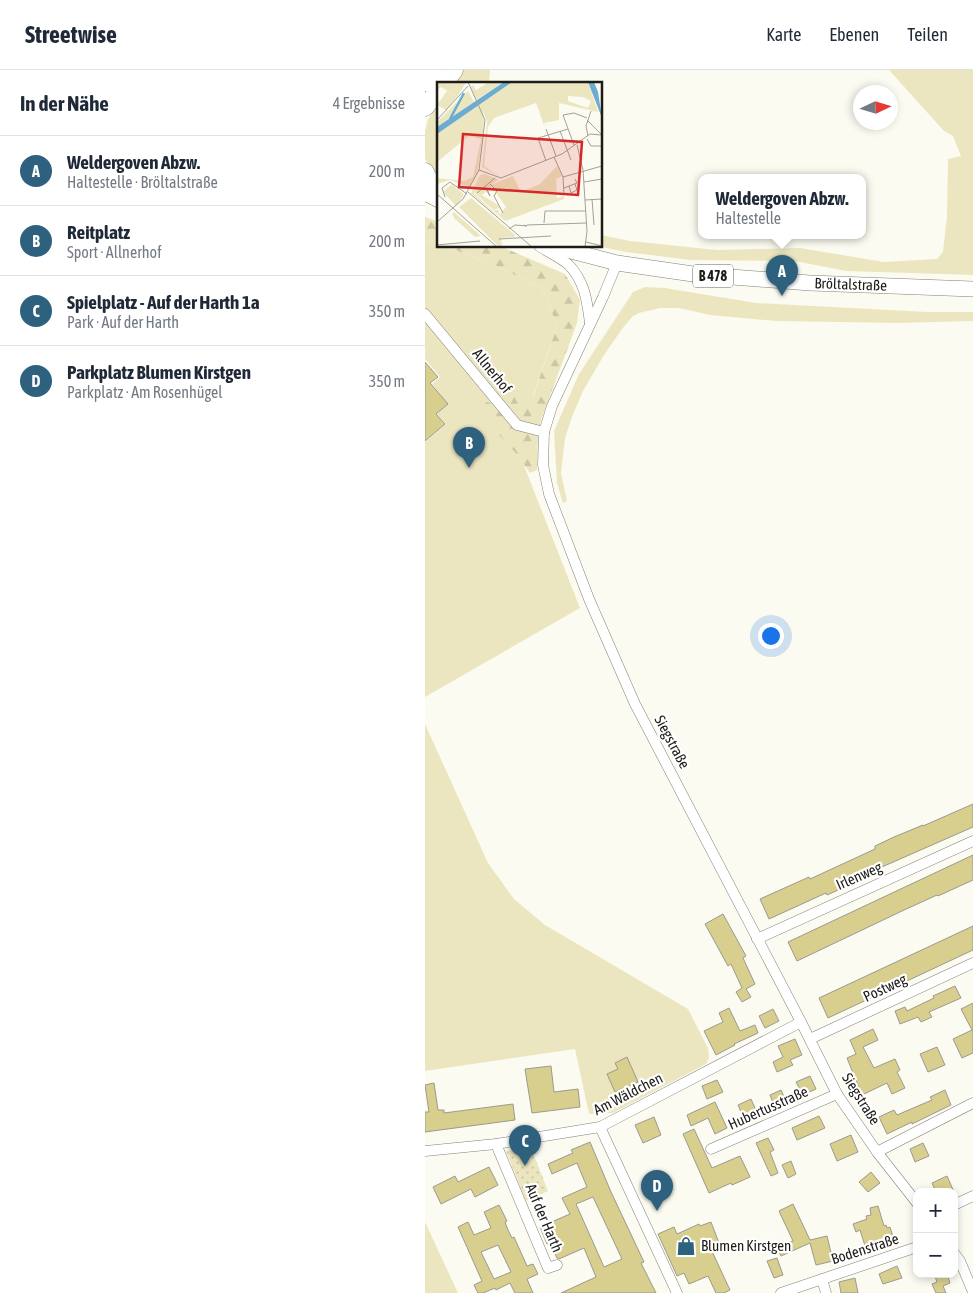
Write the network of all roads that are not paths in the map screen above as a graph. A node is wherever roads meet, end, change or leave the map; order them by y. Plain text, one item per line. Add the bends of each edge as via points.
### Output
1 (434, 70) edge
2 (454, 70) edge
3 (425, 82) edge
4 (445, 82) edge
5 (437, 92) edge
6 (425, 107) edge
7 (425, 172) edge
8 (437, 187) edge
9 (425, 193) edge
10 (437, 199) edge
11 (542, 248) edge
12 (561, 248) edge
13 (617, 263) junction
14 (973, 289) edge
15 (425, 314) edge
16 (590, 324) junction
17 (544, 432) junction
18 (973, 842) edge
19 (757, 939) junction
20 (973, 963) edge
21 (801, 1022) junction
22 (810, 1039) junction
23 (837, 1094) junction
24 (972, 1103) edge
25 (601, 1127) junction
26 (495, 1144) junction
27 (711, 1150) dead end
28 (425, 1151) edge
29 (877, 1152) junction
30 (973, 1196) edge
31 (913, 1198) edge
32 (958, 1203) edge
33 (913, 1248) edge
34 (958, 1259) edge
35 (557, 1265) dead end
36 (822, 1279) junction
37 (973, 1292) edge
38 (677, 1293) edge
39 (781, 1293) edge
40 (826, 1293) edge

1 - 3 highway
2 - 4 highway
5 - 6 highway
7 - 8 highway
9 - 10 main road
11 - 16 street via 568,264 579,280 586,294
12 - 13 main road, Bröltalstraße / B 478
13 - 14 main road, Bröltalstraße / B 478 via 781,282
13 - 16 street, Siegstraße
15 - 17 street, Allnerhof via 517,426
16 - 17 street, Siegstraße via 552,406
17 - 19 street, Siegstraße via 543,465 549,494 589,599 635,704
18 - 19 street, Irlenweg
19 - 21 street, Siegstraße
20 - 22 street, Postweg
21 - 22 street, Siegstraße
21 - 25 street, Am Wäldchen
22 - 23 street, Siegstraße
23 - 27 street, Hubertusstraße
23 - 29 street, Siegstraße
24 - 29 street
25 - 26 street, Am Wäldchen
25 - 38 street
26 - 28 street, Am Wäldchen
26 - 35 street, Auf der Harth via 549,1268
29 - 31 street, Siegstraße
30 - 32 street
33 - 36 street, Bodenstraße
34 - 37 street
36 - 39 street, Bodenstraße
36 - 40 street, Bodenstraße

